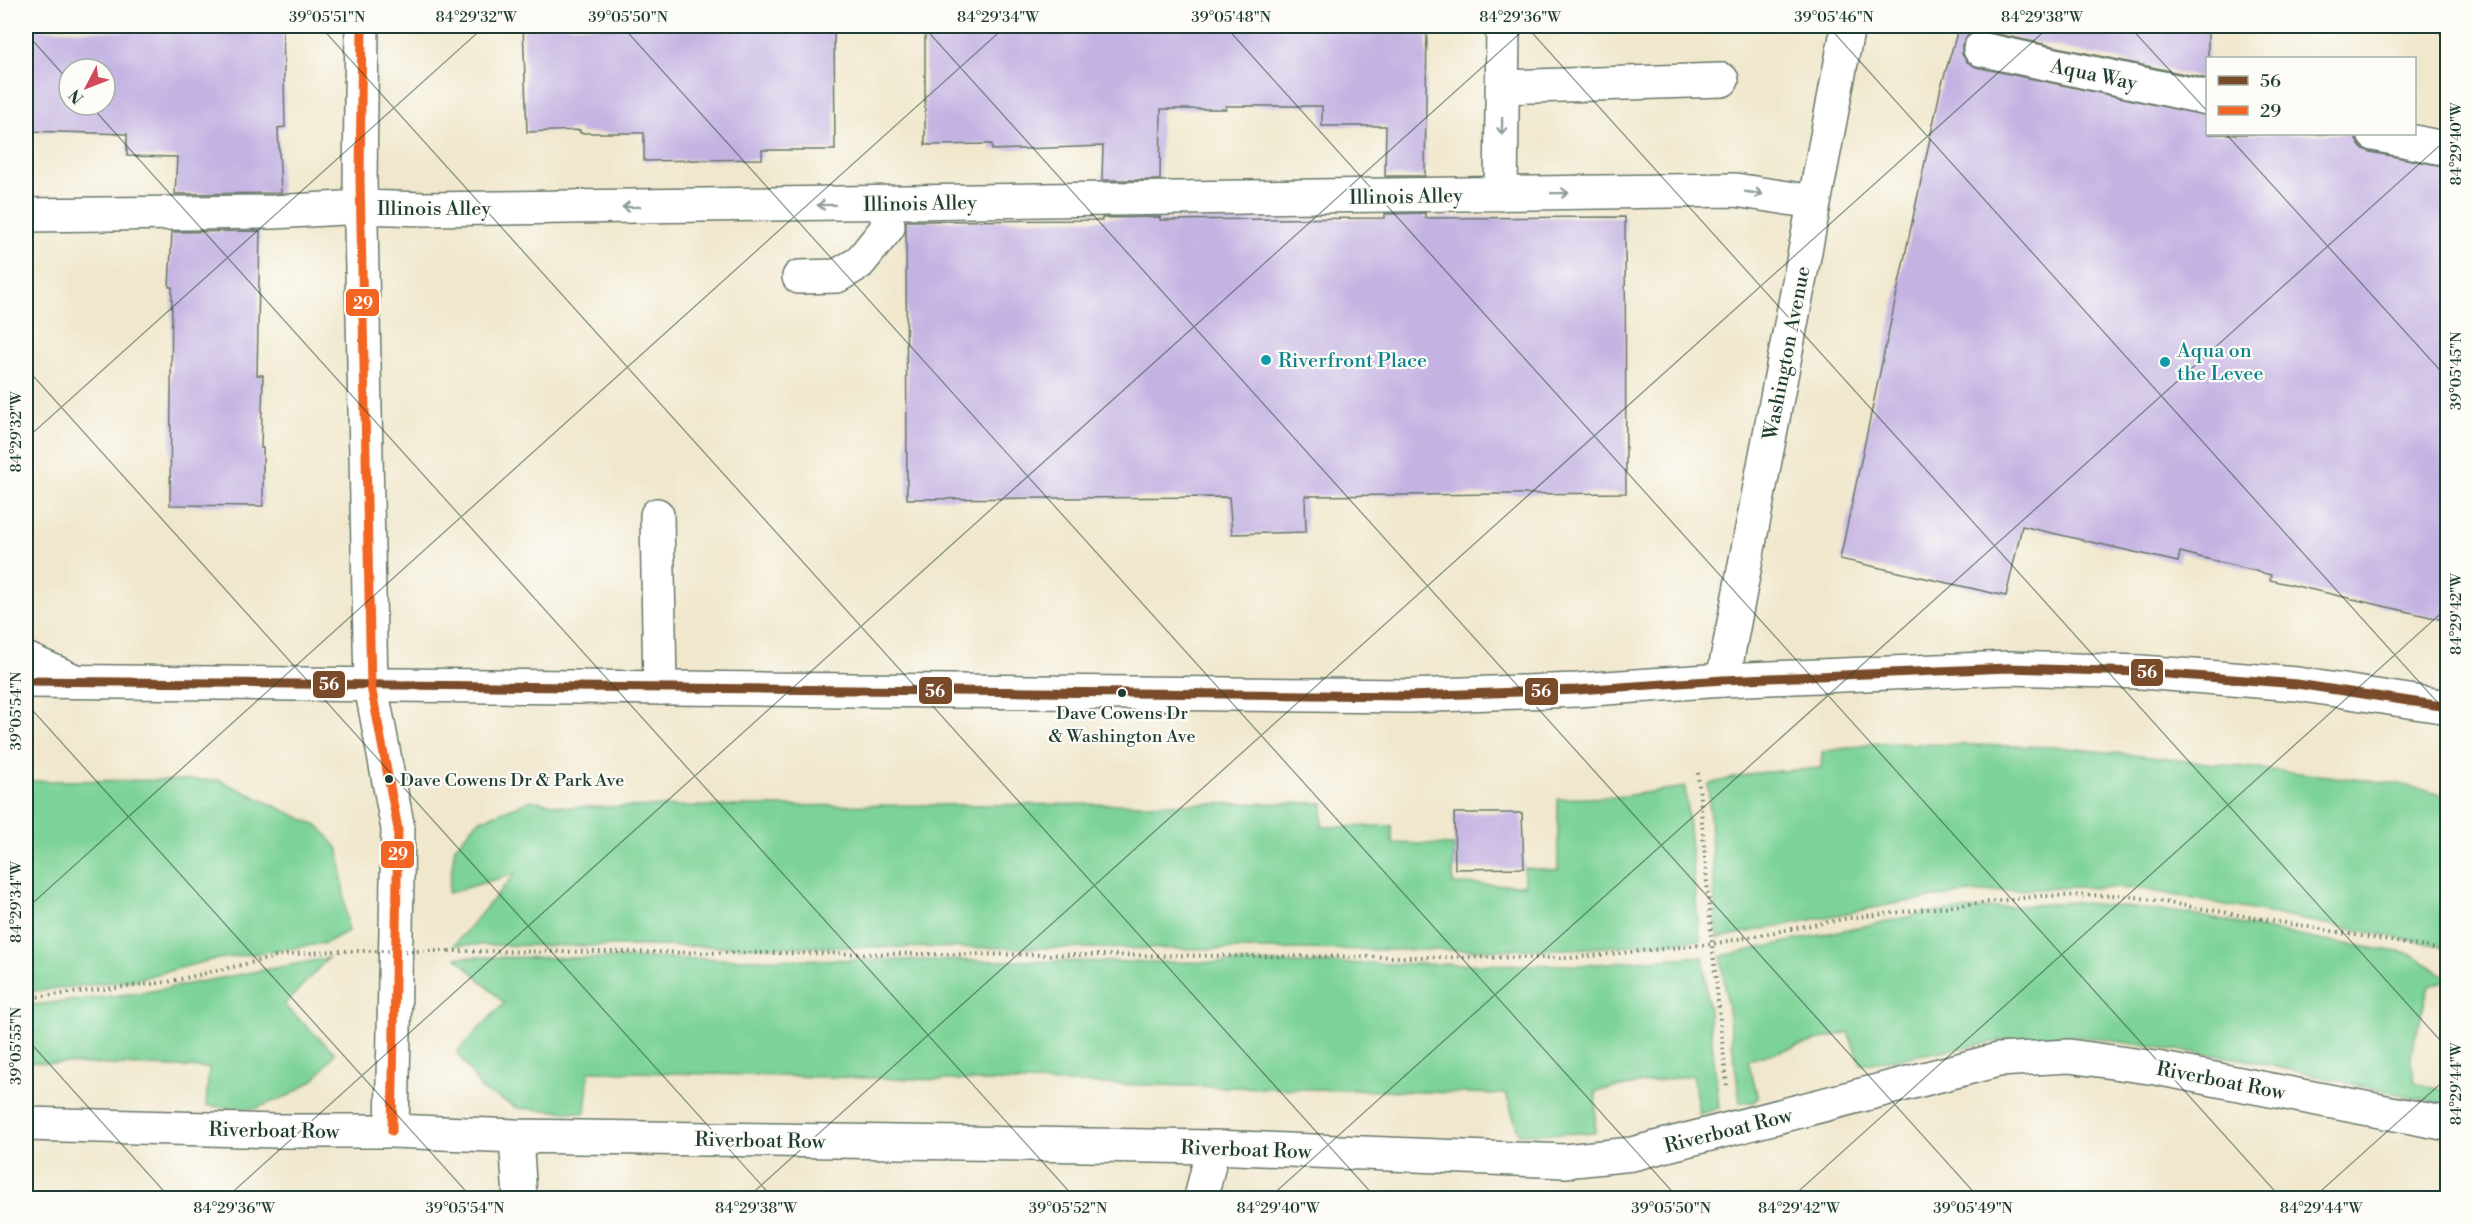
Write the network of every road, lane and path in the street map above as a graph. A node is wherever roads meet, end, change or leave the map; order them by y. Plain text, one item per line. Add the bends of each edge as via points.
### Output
1 (362, 26) edge
2 (1503, 26) edge
3 (1848, 26) edge
4 (1980, 49) dead end
5 (1722, 80) dead end
6 (1502, 87) junction
7 (2206, 98) edge
8 (2379, 135) edge
9 (2448, 149) edge
10 (1501, 194) junction
11 (1814, 202) junction
12 (885, 204) junction
13 (361, 207) junction
14 (26, 215) edge
15 (799, 277) dead end
16 (657, 515) dead end
17 (26, 659) edge
18 (1723, 680) junction
19 (26, 681) edge
20 (75, 681) junction
21 (371, 686) junction
22 (660, 688) junction
23 (2448, 707) edge
24 (1698, 773) dead end
25 (1712, 944) junction
26 (2448, 951) edge
27 (26, 998) edge
28 (26, 1124) edge
29 (2448, 1124) edge
30 (1732, 1129) junction
31 (392, 1131) junction
32 (516, 1136) junction
33 (1213, 1147) junction
34 (520, 1198) edge
35 (1201, 1198) edge

1 - 13 main road
2 - 6 main road
3 - 11 main road, Washington Avenue
4 - 7 main road, Aqua Way
5 - 6 main road
6 -> 10 main road
8 - 9 main road
10 -> 11 main road, Illinois Alley via 1735,190
10 - 12 main road, Illinois Alley
11 - 18 main road, Washington Avenue
12 -> 13 main road, Illinois Alley
12 - 15 main road via 888,227 859,263 837,276
13 - 14 main road, Illinois Alley
13 - 21 main road
16 - 22 main road
17 - 20 main road
18 - 22 main road via 1409,696
18 - 23 main road via 2008,668 2141,672 2297,684
19 - 20 main road
20 - 21 main road
21 - 22 main road
21 - 31 main road via 398,829
24 - 25 path
25 - 26 path via 1871,915 2041,896 2123,895
25 - 27 path, bridge via 1570,958 333,951 284,956 168,982
25 - 30 path
28 - 31 main road, Riverboat Row
29 - 30 main road, Riverboat Row via 2156,1068 2069,1056 1998,1060
30 - 33 main road, Riverboat Row via 1632,1154 1565,1161
31 - 32 main road, Riverboat Row
32 - 33 main road, Riverboat Row
32 - 34 main road
33 - 35 main road

